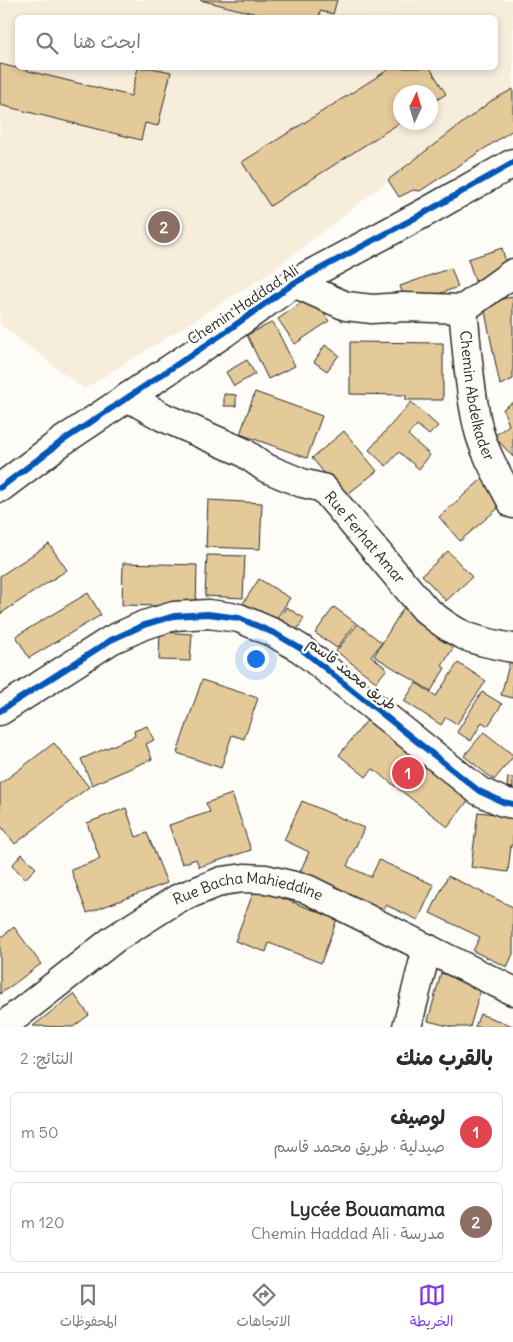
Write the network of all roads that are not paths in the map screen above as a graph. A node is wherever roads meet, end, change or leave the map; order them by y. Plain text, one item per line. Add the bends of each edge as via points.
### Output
1 (513, 162) edge
2 (513, 273) edge
3 (294, 283) junction
4 (463, 309) junction
5 (128, 397) junction
6 (0, 488) edge
7 (513, 504) edge
8 (513, 648) edge
9 (0, 711) edge
10 (513, 804) edge
11 (427, 948) junction
12 (513, 990) edge
13 (2, 1027) edge
14 (408, 1027) edge

1 - 3 street, Chemin Haddad Ali
2 - 4 street
3 - 4 street via 346,306
3 - 5 street, Chemin Haddad Ali
4 - 7 street, Chemin Abdelkader via 478,429
5 - 6 street, Chemin Haddad Ali
5 - 8 street, Rue Ferhat Amar via 163,417 243,452 266,468 323,488 425,609 469,638
9 - 10 street, طريق محمد قاسم via 111,640 144,625 174,616 208,614 239,618 301,649 479,791
11 - 12 street, Rue Bacha Mahieddine
11 - 13 street, Rue Bacha Mahieddine via 307,890 266,879 222,881 177,899 114,939
11 - 14 street

